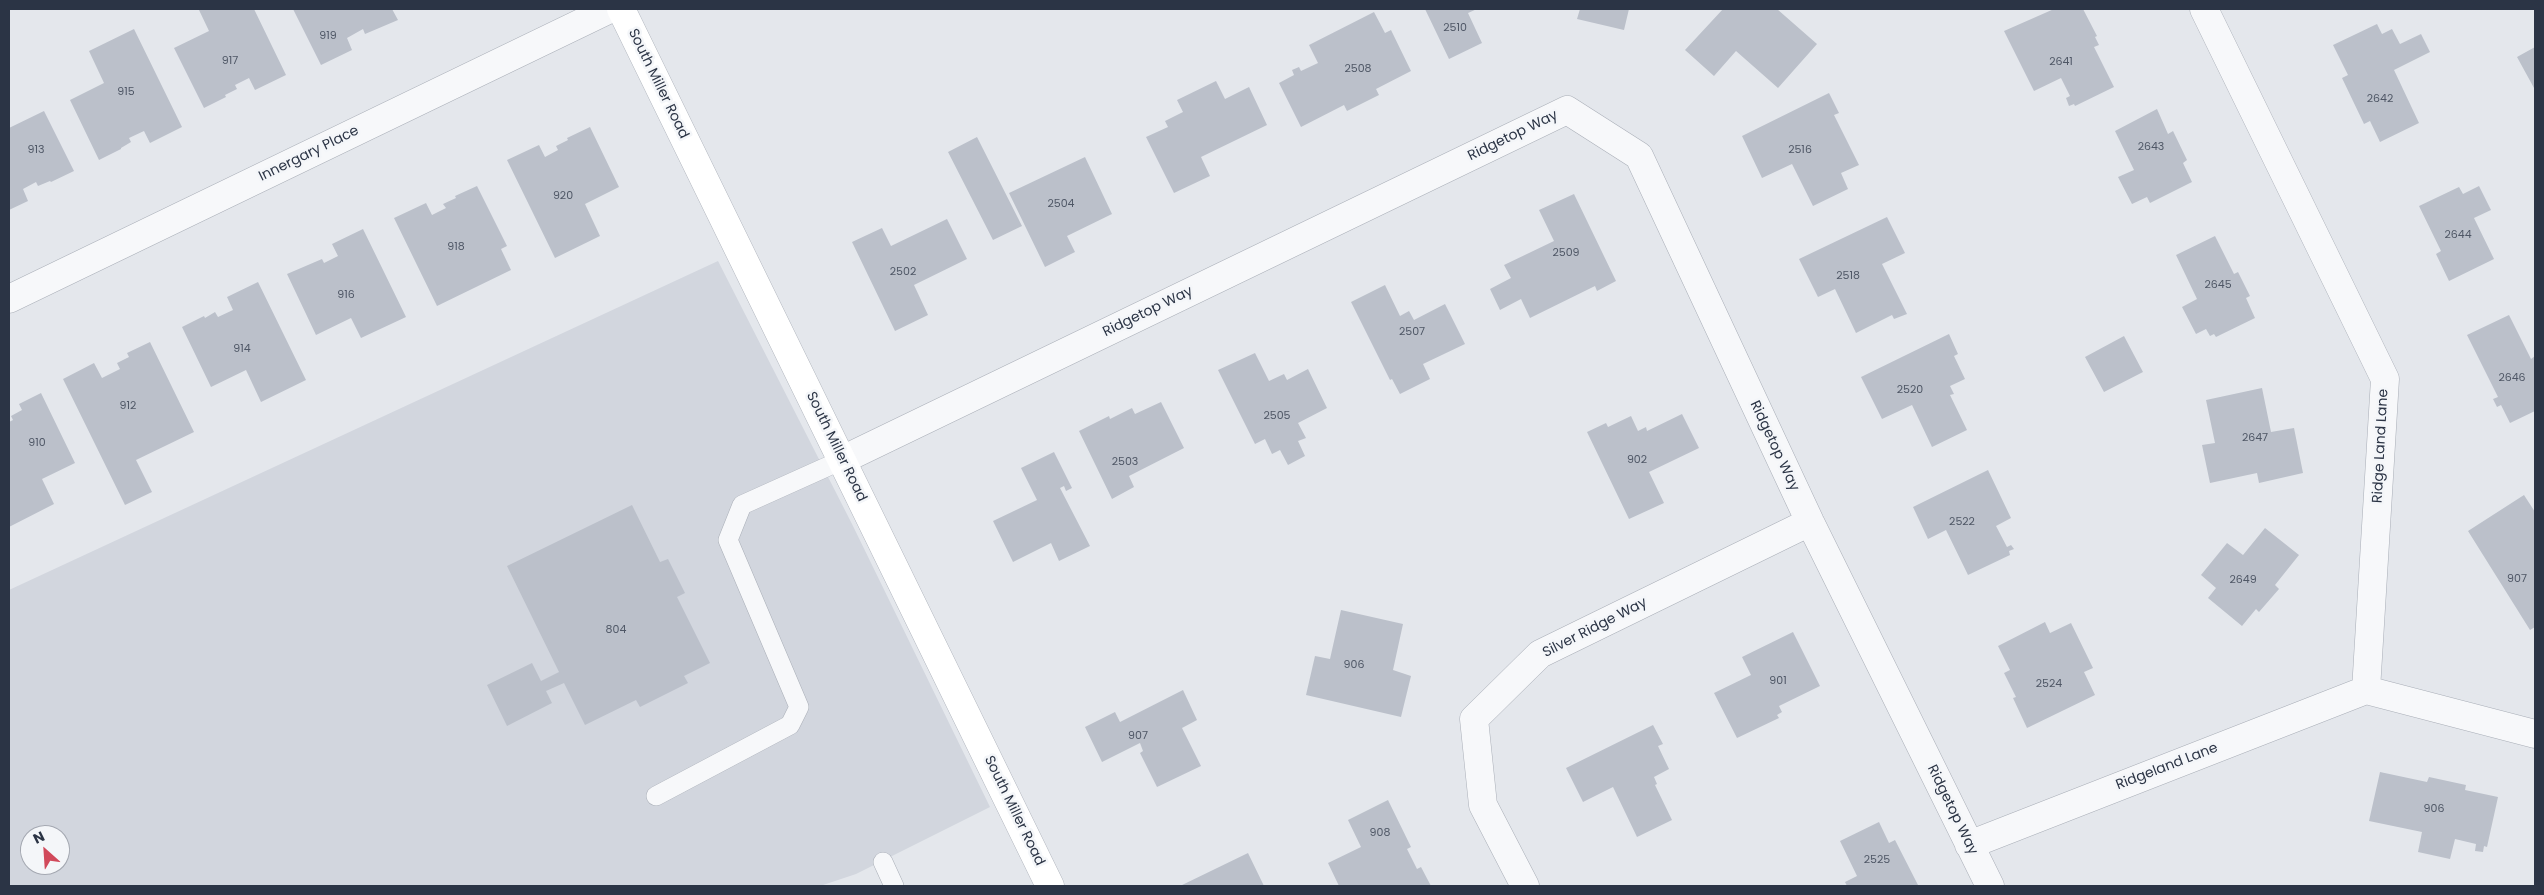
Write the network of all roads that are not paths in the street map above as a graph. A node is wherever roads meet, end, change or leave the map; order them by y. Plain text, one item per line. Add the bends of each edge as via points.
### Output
1 (610, 9) edge
2 (621, 9) edge
3 (2204, 9) edge
4 (9, 299) edge
5 (842, 460) junction
6 (1810, 522) junction
7 (2366, 690) junction
8 (2535, 734) edge
9 (656, 796) dead end
10 (1968, 844) junction
11 (883, 862) dead end
12 (894, 886) edge
13 (1050, 886) edge
14 (1525, 886) edge
15 (1990, 886) edge

1 - 4 street, Innergary Place
2 - 5 street, South Miller Road
3 - 7 street, Ridge Land Lane via 2385,379
5 - 6 street, Ridgetop Way via 1567,110 1639,156
5 - 9 lane via 742,505 728,540 799,707 790,725
5 - 13 street, South Miller Road
6 - 10 street, Ridgetop Way
6 - 14 street, Silver Ridge Way via 1540,654 1474,719 1483,805
7 - 8 street
7 - 10 street, Ridgeland Lane
10 - 15 street, Ridgetop Way
11 - 12 lane

